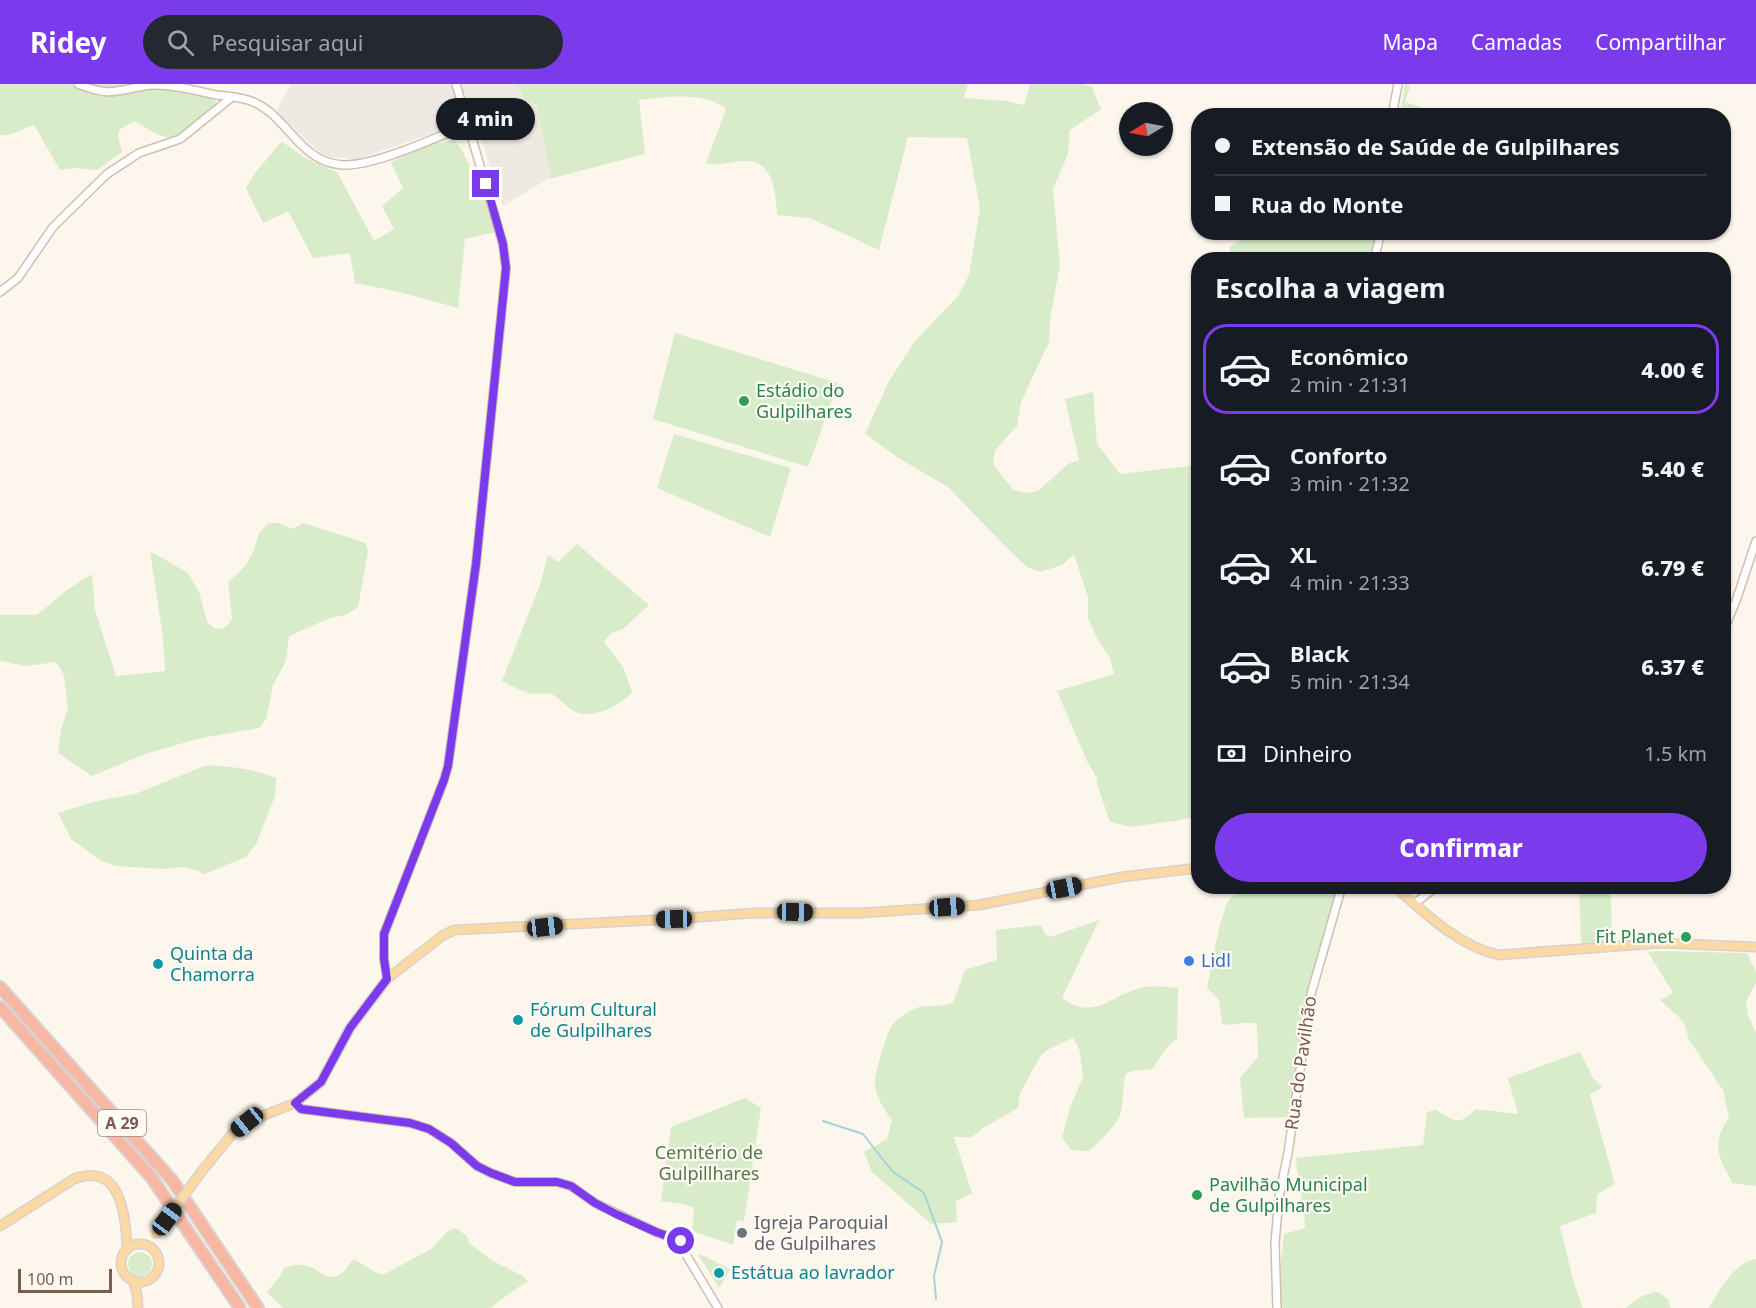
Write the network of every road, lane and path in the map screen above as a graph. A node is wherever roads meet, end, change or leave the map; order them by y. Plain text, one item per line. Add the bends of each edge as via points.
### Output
1 (78, 84) edge
2 (456, 84) edge
3 (1398, 84) edge
4 (232, 97) junction
5 (1394, 108) edge
6 (468, 125) junction
7 (0, 292) edge
8 (1756, 541) edge
9 (1731, 613) edge
10 (1191, 869) edge
11 (1340, 894) edge
12 (1403, 894) edge
13 (1427, 894) edge
14 (1414, 904) junction
15 (1756, 947) edge
16 (387, 979) junction
17 (0, 987) edge
18 (0, 1007) edge
19 (295, 1103) junction
20 (0, 1226) edge
21 (126, 1232) junction
22 (155, 1235) junction
23 (139, 1244) junction
24 (127, 1249) junction
25 (153, 1250) junction
26 (133, 1280) junction
27 (148, 1280) junction
28 (138, 1305) edge
29 (240, 1308) edge
30 (258, 1308) edge
31 (718, 1308) edge
32 (1277, 1308) edge

1 - 4 street via 105,93 161,85
2 - 6 street
3 - 5 street
4 - 6 street via 263,107 311,154 336,164 362,164
4 - 7 street via 180,139 139,153 107,174 53,228 18,278
6 - 16 street via 503,244 506,268 476,564 448,766 384,934
8 - 9 street
10 - 16 main road via 1122,877 979,905 454,930
11 - 32 street, Rua do Pavilhão via 1311,994 1279,1197 1275,1243
12 - 14 main road
13 - 14 street
14 - 15 main road via 1453,933 1498,955 1660,943
16 - 19 main road via 350,1028 321,1082
17 - 30 highway, A 29 via 171,1180
18 - 29 highway, A 29 via 151,1177
19 - 22 main road, bridge via 247,1122 233,1133
19 - 31 street via 301,1109 410,1123 429,1129 491,1173 515,1182 571,1186 616,1214 681,1241
20 - 21 main road via 74,1179 96,1175 111,1182 117,1193
21 - 23 main road
21 - 24 main road
22 - 23 main road
22 - 25 main road
23 - 24 main road
23 - 25 main road
24 - 26 main road via 121,1266
25 - 27 main road via 158,1266
26 - 27 main road
26 - 28 main road
27 - 28 main road

